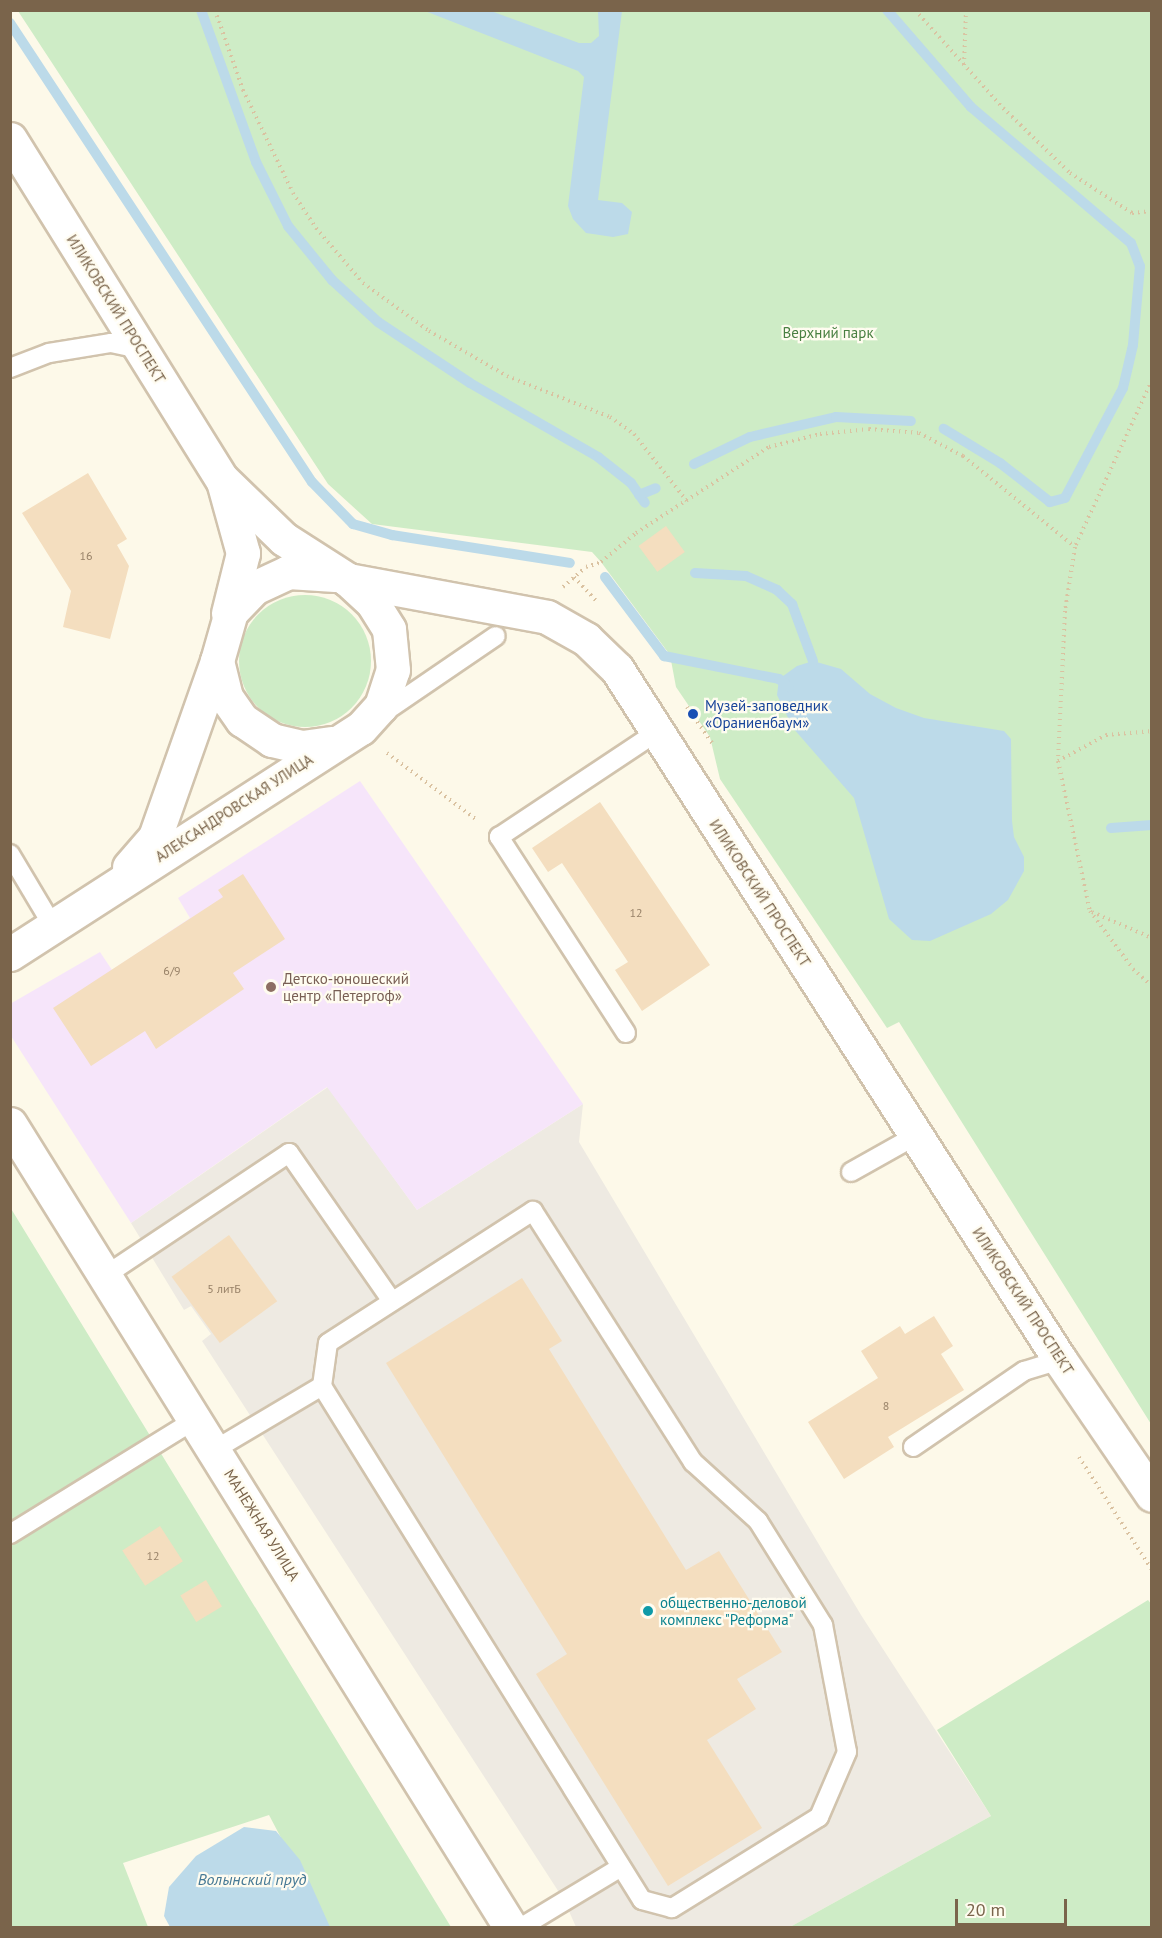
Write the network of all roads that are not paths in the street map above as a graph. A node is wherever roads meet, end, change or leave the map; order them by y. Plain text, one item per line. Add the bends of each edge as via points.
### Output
1 (10, 139) edge
2 (140, 349) junction
3 (10, 368) edge
4 (222, 479) junction
5 (341, 578) junction
6 (496, 636) dead end
7 (217, 656) junction
8 (657, 732) junction
9 (371, 738) junction
10 (331, 743) junction
11 (10, 854) edge
12 (108, 891) junction
13 (53, 926) junction
14 (10, 954) edge
15 (626, 1033) dead end
16 (10, 1124) edge
17 (917, 1135) junction
18 (851, 1172) dead end
19 (106, 1275) junction
20 (392, 1301) junction
21 (1060, 1360) junction
22 (322, 1386) junction
23 (196, 1419) junction
24 (914, 1446) dead end
25 (216, 1449) junction
26 (1152, 1496) edge
27 (10, 1534) edge
28 (621, 1867) junction
29 (511, 1928) edge
30 (520, 1928) edge

1 - 2 main road, ИЛИКОВСКИЙ ПРОСПЕКТ
2 - 3 lane via 111,343 49,353
2 - 4 main road, ИЛИКОВСКИЙ ПРОСПЕКТ
4 - 5 main road, ИЛИКОВСКИЙ ПРОСПЕКТ via 284,539
4 - 7 main road, ИЛИКОВСКИЙ ПРОСПЕКТ via 243,552
5 - 7 main road via 288,572 254,588 231,612
5 - 8 main road, ИЛИКОВСКИЙ ПРОСПЕКТ via 547,617 586,639 617,669
5 - 9 main road via 373,603 389,629 394,647 393,670
6 - 9 lane
7 - 10 main road via 226,697 242,720 272,740 302,747
7 - 12 main road, АЛЕКСАНДРОВСКАЯ УЛИЦА via 155,837
8 - 15 lane via 500,837
8 - 17 main road, ИЛИКОВСКИЙ ПРОСПЕКТ
9 - 10 main road, АЛЕКСАНДРОВСКАЯ УЛИЦА
10 - 12 main road, АЛЕКСАНДРОВСКАЯ УЛИЦА
11 - 13 lane
12 - 13 main road, АЛЕКСАНДРОВСКАЯ УЛИЦА
13 - 14 main road, АЛЕКСАНДРОВСКАЯ УЛИЦА
16 - 19 main road, МАНЕЖНАЯ УЛИЦА
17 - 18 lane
17 - 21 main road, ИЛИКОВСКИЙ ПРОСПЕКТ
19 - 20 lane via 289,1153
19 - 23 main road, МАНЕЖНАЯ УЛИЦА
20 - 22 lane via 328,1343
20 - 28 lane via 532,1211 693,1462 758,1521 823,1625 847,1752 819,1817 672,1908 642,1900
21 - 24 lane via 1024,1371
21 - 26 main road, ИЛИКОВСКИЙ ПРОСПЕКТ
22 - 25 lane
22 - 28 lane
23 - 25 main road, МАНЕЖНАЯ УЛИЦА
23 - 27 lane
25 - 29 main road, МАНЕЖНАЯ УЛИЦА
28 - 30 lane

